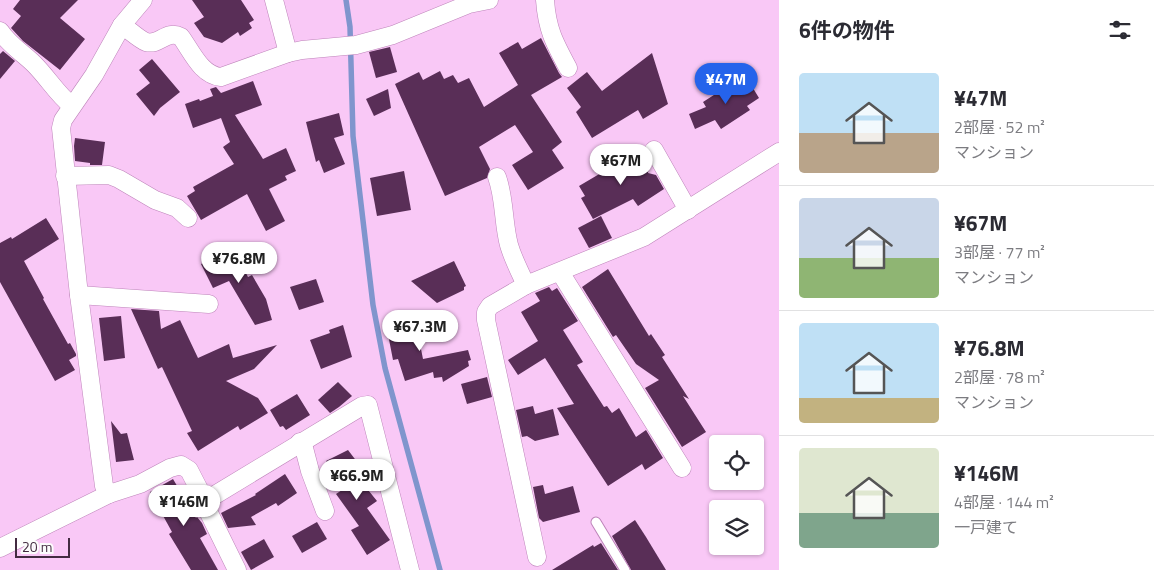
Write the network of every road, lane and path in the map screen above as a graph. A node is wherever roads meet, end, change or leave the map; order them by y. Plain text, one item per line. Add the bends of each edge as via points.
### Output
1 (142, 0) edge
2 (274, 0) edge
3 (489, 0) edge
4 (545, 0) edge
5 (122, 25) junction
6 (0, 31) edge
7 (288, 53) junction
8 (568, 68) dead end
9 (72, 106) junction
10 (654, 150) dead end
11 (779, 152) edge
12 (65, 176) junction
13 (497, 177) dead end
14 (688, 210) junction
15 (188, 218) dead end
16 (560, 272) junction
17 (526, 285) junction
18 (79, 295) junction
19 (209, 304) dead end
20 (300, 442) junction
21 (682, 468) dead end
22 (109, 494) junction
23 (205, 501) junction
24 (325, 511) dead end
25 (596, 522) dead end
26 (0, 548) edge
27 (538, 557) dead end
28 (237, 570) edge
29 (410, 570) edge
30 (625, 570) edge

1 - 5 street
2 - 7 street
3 - 7 street via 469,4 393,35 356,45
4 - 8 street via 554,43
5 - 7 street via 146,42 176,34 206,72 213,76 221,77
5 - 9 street
6 - 9 street
9 - 12 street via 61,128
10 - 14 street
11 - 14 street
12 - 15 street via 109,175 177,208
12 - 18 street
13 - 17 street via 510,246
14 - 16 street via 644,237
16 - 17 street
16 - 21 street
17 - 27 street via 490,306 486,320
18 - 19 street
18 - 22 street via 104,486
20 - 23 street
20 - 24 street
20 - 29 street via 368,405
22 - 23 street via 181,466 189,470
22 - 26 street
23 - 28 street
25 - 30 lane

